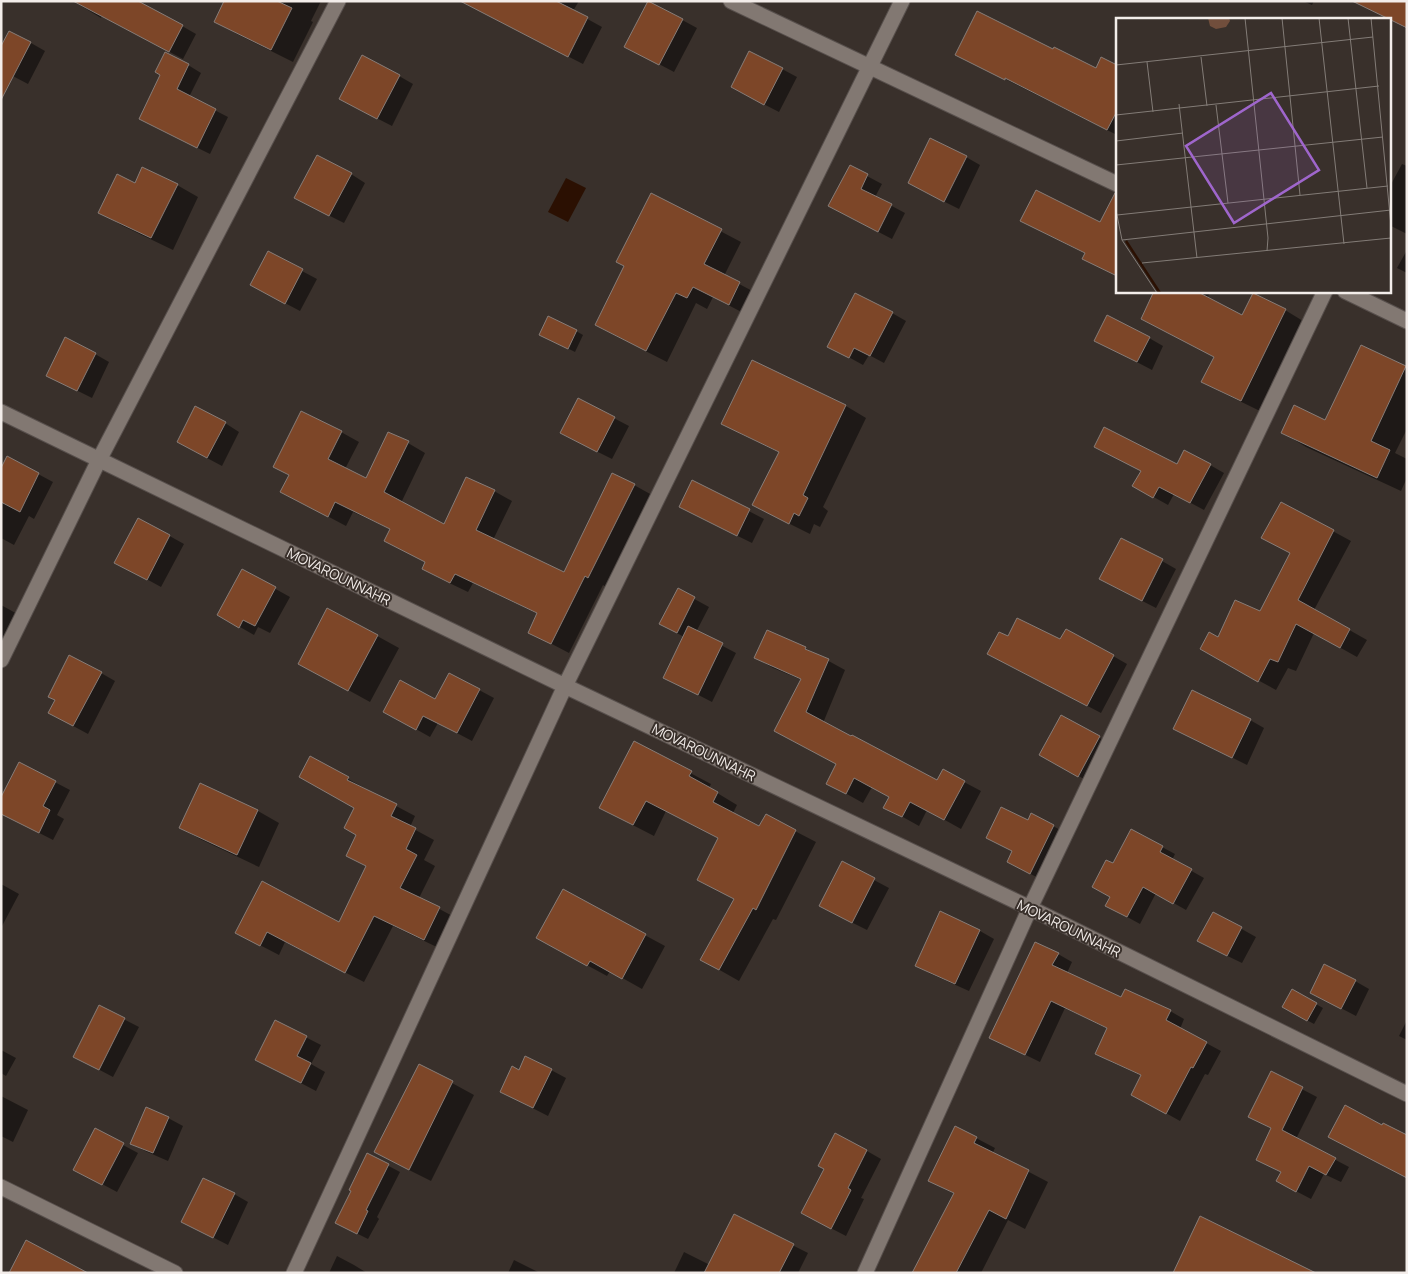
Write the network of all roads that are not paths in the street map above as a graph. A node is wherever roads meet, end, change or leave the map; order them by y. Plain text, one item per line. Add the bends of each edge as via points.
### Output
1 (338, 1) edge
2 (731, 1) edge
3 (902, 1) edge
4 (870, 68) junction
5 (1116, 184) edge
6 (1325, 292) edge
7 (1347, 292) edge
8 (1407, 321) edge
9 (1, 412) edge
10 (99, 460) junction
11 (1, 660) edge
12 (565, 686) junction
13 (1030, 908) junction
14 (1407, 1094) edge
15 (1, 1187) edge
16 (175, 1273) edge
17 (294, 1273) edge
18 (865, 1273) edge

1 - 10 street
2 - 4 street
3 - 4 street
4 - 5 street
4 - 12 street
6 - 13 street
7 - 8 street
9 - 10 street, MOVAROUNNAHR
10 - 11 street
10 - 12 street, MOVAROUNNAHR
12 - 13 street, MOVAROUNNAHR
12 - 17 street
13 - 14 street, MOVAROUNNAHR
13 - 18 street
15 - 16 street

